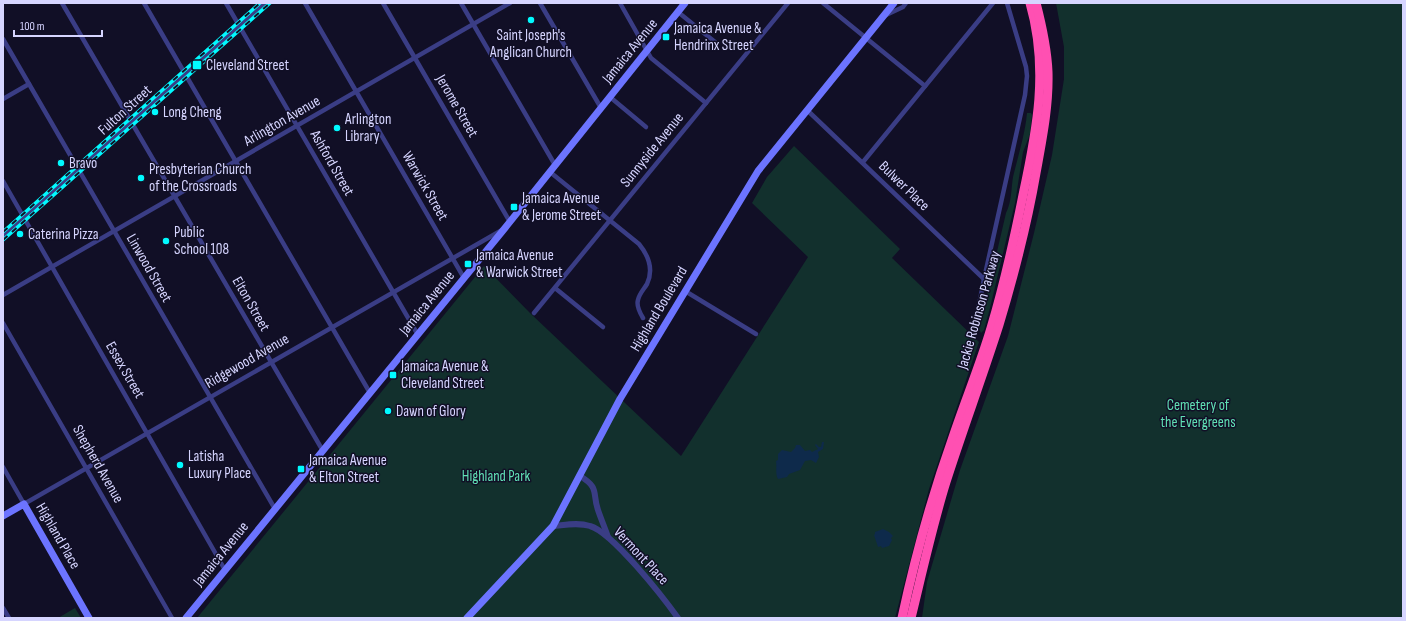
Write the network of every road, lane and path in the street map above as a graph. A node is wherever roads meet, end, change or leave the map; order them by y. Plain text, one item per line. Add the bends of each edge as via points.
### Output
1 (62, 3) edge
2 (144, 3) edge
3 (226, 3) edge
4 (263, 3) edge
5 (305, 3) edge
6 (383, 3) edge
7 (461, 3) edge
8 (510, 3) edge
9 (540, 3) edge
10 (620, 3) edge
11 (685, 3) edge
12 (788, 3) edge
13 (823, 3) edge
14 (894, 3) edge
15 (906, 3) edge
16 (993, 3) edge
17 (1007, 3) edge
18 (1026, 3) edge
19 (1030, 3) edge
20 (1036, 3) edge
21 (1042, 3) edge
22 (678, 12) junction
23 (883, 17) junction
24 (473, 24) junction
25 (238, 25) junction
26 (865, 37) junction
27 (1041, 38) junction
28 (3, 39) edge
29 (715, 42) dead end
30 (647, 50) junction
31 (415, 58) junction
32 (185, 73) junction
33 (29, 84) junction
34 (926, 86) junction
35 (356, 92) junction
36 (610, 97) junction
37 (3, 99) edge
38 (706, 102) junction
39 (601, 108) junction
40 (807, 110) junction
41 (132, 121) junction
42 (297, 126) junction
43 (646, 127) dead end
44 (236, 161) junction
45 (863, 162) junction
46 (555, 166) junction
47 (78, 169) junction
48 (550, 172) junction
49 (3, 181) edge
50 (175, 196) junction
51 (24, 217) junction
52 (610, 220) junction
53 (507, 225) junction
54 (114, 231) junction
55 (3, 235) edge
56 (452, 258) junction
57 (52, 267) junction
58 (464, 278) junction
59 (984, 279) junction
60 (555, 288) junction
61 (686, 290) junction
62 (392, 292) junction
63 (3, 295) edge
64 (534, 313) dead end
65 (643, 318) dead end
66 (3, 322) edge
67 (332, 327) junction
68 (603, 327) dead end
69 (974, 330) dead end
70 (756, 334) dead end
71 (418, 335) junction
72 (271, 362) junction
73 (370, 393) junction
74 (210, 397) junction
75 (147, 434) junction
76 (323, 451) junction
77 (3, 467) edge
78 (86, 468) junction
79 (580, 476) junction
80 (24, 504) junction
81 (275, 509) junction
82 (3, 516) edge
83 (553, 526) junction
84 (608, 537) junction
85 (225, 570) junction
86 (3, 608) edge
87 (8, 618) edge
88 (89, 618) edge
89 (172, 618) edge
90 (186, 618) edge
91 (467, 618) edge
92 (678, 618) edge
93 (902, 618) edge
94 (911, 618) edge

1 - 41 street, Elton Street
2 - 32 street
3 - 25 street, Ashford Street
4 - 25 street, Fulton Street
5 - 35 street, Warwick Street
6 - 31 street, Jerome Street
7 - 24 street
8 - 24 street, Arlington Avenue
9 - 39 street
10 - 30 street
11 - 22 main road, Jamaica Avenue
12 - 38 street, Sunnyside Avenue
13 - 26 street
14 - 23 main road, Highland Boulevard
15 - 23 street, Highland Boulevard
16 - 34 street
17 - 59 street, Jackie Robinson Parkway via 1027,76
18 - 27 highway
19 - 27 highway, Jackie Robinson Parkway
20 - 27 highway, Jackie Robinson Parkway
21 - 27 highway via 1045,17
22 - 29 street
22 - 30 main road, Jamaica Avenue
23 - 26 main road, Highland Boulevard
24 - 31 street, Arlington Avenue
24 - 46 street
25 - 32 street, Fulton Street
25 - 42 street, Ashford Street
26 - 34 street
26 - 40 main road, Highland Boulevard
27 - 93 highway, Jackie Robinson Parkway via 1039,111 1015,236 991,328 936,485
27 - 94 highway, Jackie Robinson Parkway via 1048,71 1047,103 1029,212 999,324 946,482
28 - 33 street, Linwood Street
30 - 36 main road, Jamaica Avenue
30 - 38 street via 651,58
31 - 35 street, Arlington Avenue
31 - 53 street, Jerome Street
32 - 41 street, Fulton Street
32 - 44 street
33 - 37 street
33 - 47 street, Linwood Street
34 - 45 street
35 - 42 street, Arlington Avenue
35 - 56 street, Warwick Street
36 - 39 main road, Jamaica Avenue
36 - 43 street
38 - 52 street, Sunnyside Avenue
39 - 46 main road, Jamaica Avenue
40 - 45 street, Bulwer Place
40 - 61 main road, Highland Boulevard via 758,171
41 - 47 street, Fulton Street
41 - 50 street, Elton Street
42 - 44 street, Arlington Avenue
42 - 62 street, Ashford Street
44 - 50 street, Arlington Avenue
44 - 67 street
45 - 59 street, Bulwer Place
46 - 48 main road, Jamaica Avenue
47 - 51 street, Fulton Street
47 - 54 street, Linwood Street
48 - 52 street
48 - 53 main road, Jamaica Avenue
49 - 51 street, Essex Street
50 - 54 street, Arlington Avenue
50 - 72 street, Elton Street
51 - 55 street, Fulton Street
51 - 57 street, Essex Street
52 - 60 street, Sunnyside Avenue
52 - 65 street via 638,244 648,258 650,273 638,300 638,308
53 - 56 street, Ridgewood Avenue
53 - 58 main road, Jamaica Avenue
54 - 57 street, Arlington Avenue
54 - 74 street, Linwood Street
56 - 58 street, Warwick Street
56 - 62 street, Ridgewood Avenue
57 - 63 street, Arlington Avenue
57 - 75 street, Essex Street
58 - 71 main road, Jamaica Avenue
59 - 69 street, Jackie Robinson Parkway
60 - 64 street, Sunnyside Avenue
60 - 68 street
61 - 70 street
61 - 79 main road, Highland Boulevard via 620,399
62 - 67 street, Ridgewood Avenue
62 - 71 street, Ashford Street
66 - 78 street, Shepherd Avenue
67 - 72 street, Ridgewood Avenue
67 - 73 street
71 - 73 main road, Jamaica Avenue
72 - 74 street, Ridgewood Avenue
72 - 76 street, Elton Street
73 - 76 main road, Jamaica Avenue
74 - 75 street, Ridgewood Avenue
74 - 81 street, Linwood Street
75 - 78 street, Ridgewood Avenue
75 - 85 street, Essex Street
76 - 81 main road, Jamaica Avenue
77 - 80 street, Highland Place
78 - 80 street, Ridgewood Avenue
78 - 89 street, Shepherd Avenue
79 - 83 main road, Highland Boulevard
79 - 84 street via 591,484 595,491 597,508
80 - 82 main road, Ridgewood Avenue
80 - 88 main road, Highland Place
81 - 85 main road, Jamaica Avenue
83 - 84 street, Vermont Place via 590,526
83 - 91 main road, Highland Boulevard
84 - 92 street, Vermont Place
85 - 90 main road, Jamaica Avenue
86 - 87 street

